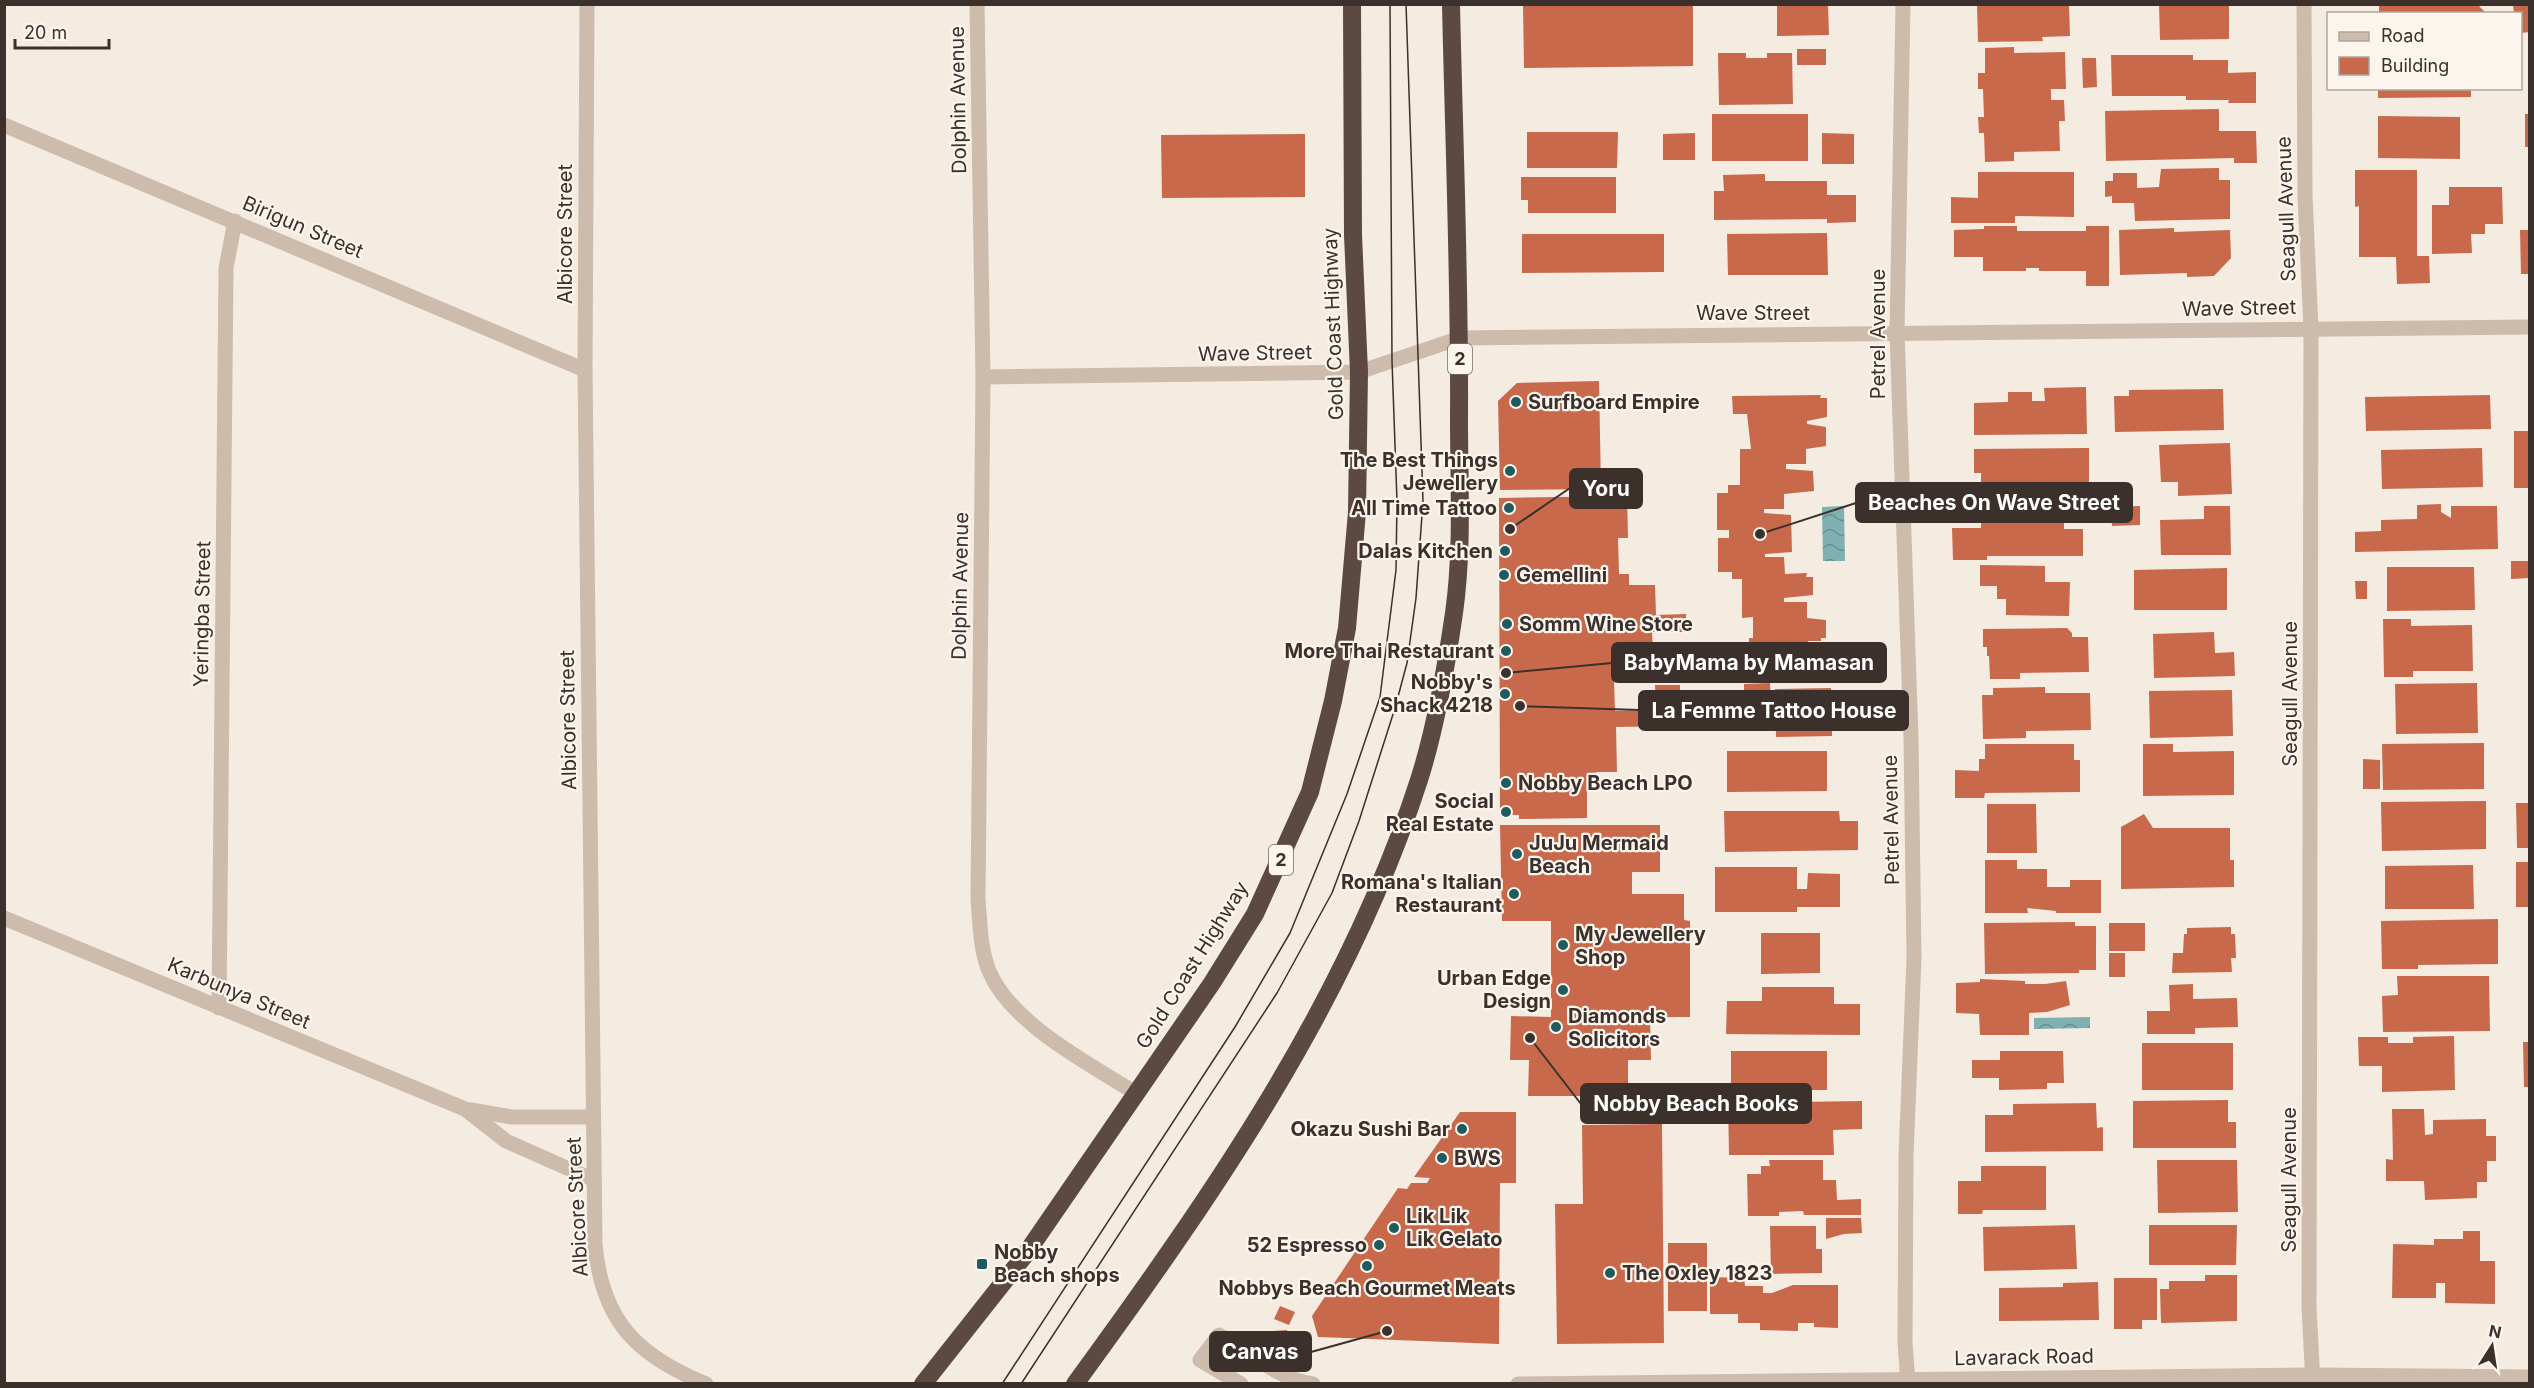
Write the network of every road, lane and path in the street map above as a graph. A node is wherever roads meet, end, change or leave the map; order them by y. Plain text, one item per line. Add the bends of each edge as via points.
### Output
1 (587, 4) edge
2 (977, 4) edge
3 (1352, 4) edge
4 (1451, 4) edge
5 (1903, 4) edge
6 (2304, 4) edge
7 (4, 125) edge
8 (235, 221) junction
9 (2529, 327) edge
10 (2311, 329) junction
11 (1897, 333) junction
12 (1460, 338) junction
13 (585, 370) junction
14 (1359, 372) junction
15 (983, 377) junction
16 (4, 918) edge
17 (219, 1008) junction
18 (1137, 1094) junction
19 (457, 1106) junction
20 (593, 1117) junction
21 (594, 1180) junction
22 (2529, 1377) edge
23 (2313, 1379) edge
24 (1908, 1381) edge
25 (706, 1383) edge
26 (923, 1383) edge
27 (1075, 1383) edge
28 (1241, 1383) edge
29 (1313, 1383) edge
30 (1518, 1383) edge

1 - 13 street, Albicore Street
2 - 15 street, Dolphin Avenue
3 - 14 highway, Gold Coast Highway / 2 via 1353,235
4 - 12 highway, 2
5 - 11 street, Petrel Avenue
6 - 10 street, Seagull Avenue via 2305,196
7 - 8 street, Birigun Street
8 - 13 street, Birigun Street
8 - 17 street, Yeringba Street via 226,268
9 - 10 street, Wave Street
10 - 11 street, Wave Street
10 - 23 street, Seagull Avenue via 2309,1307
11 - 12 street, Wave Street
11 - 24 street, Petrel Avenue via 1911,737 1914,958 1906,1156
12 - 14 street, Wave Street
12 - 27 highway, 2 via 1458,570 1444,669 1416,789 1381,884 1309,1034 1157,1271
13 - 20 street, Albicore Street
14 - 15 street, Wave Street
14 - 18 highway, Gold Coast Highway / 2 via 1357,522 1347,628 1310,792 1255,914
15 - 18 street, Dolphin Avenue via 978,898 981,940 989,971 1003,997 1030,1023
16 - 17 street, Karbunya Street
17 - 19 street, Karbunya Street
18 - 26 highway, Gold Coast Highway / 2 via 1025,1255
19 - 20 street, Karbunya Street via 512,1117
19 - 21 street, Karbunya Street via 506,1141
20 - 21 street, Albicore Street
21 - 25 street, Albicore Street via 597,1258 610,1306 644,1351 668,1367
22 - 23 street, Lavarack Road
23 - 24 street, Lavarack Road
24 - 30 street, Lavarack Road
28 - 29 street via 1200,1360 1219,1335 1278,1372

